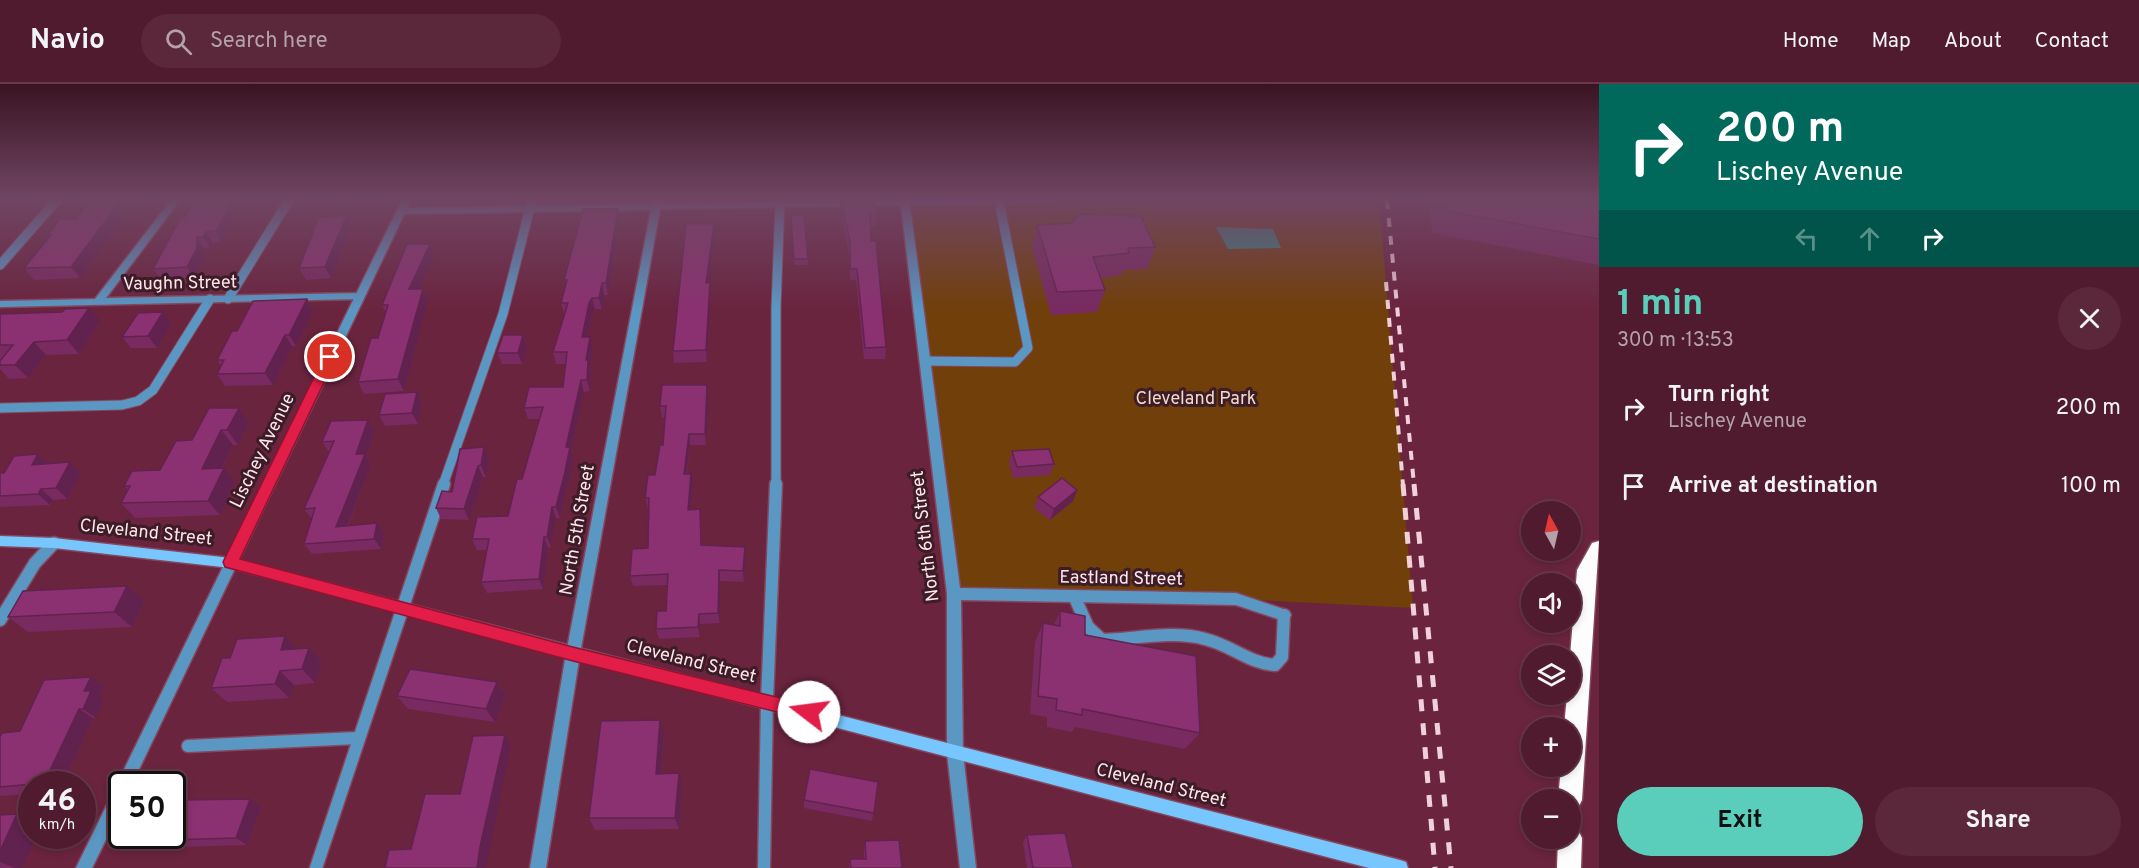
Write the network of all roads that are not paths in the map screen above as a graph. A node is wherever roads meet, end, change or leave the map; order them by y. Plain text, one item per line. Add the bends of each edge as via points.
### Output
1 (25, 237) edge
2 (148, 237) edge
3 (266, 237) edge
4 (389, 237) edge
5 (522, 237) edge
6 (650, 237) edge
7 (779, 237) edge
8 (909, 237) edge
9 (1006, 237) edge
10 (0, 265) edge
11 (360, 296) junction
12 (210, 299) junction
13 (228, 299) junction
14 (98, 302) junction
15 (0, 304) edge
16 (925, 361) junction
17 (0, 408) edge
18 (0, 541) edge
19 (54, 543) junction
20 (1599, 549) edge
21 (231, 562) junction
22 (954, 594) junction
23 (1074, 596) junction
24 (401, 607) junction
25 (1284, 615) joint
26 (0, 620) edge
27 (573, 654) junction
28 (767, 701) junction
29 (357, 738) junction
30 (188, 746) dead end
31 (955, 753) junction
32 (130, 771) edge
33 (1571, 789) edge
34 (108, 818) edge
35 (1570, 849) edge
36 (84, 868) edge
37 (316, 868) edge
38 (538, 868) edge
39 (764, 868) edge
40 (968, 868) edge
41 (1400, 868) edge
42 (1569, 868) edge

1 - 10 lane
2 - 14 street
3 - 13 lane
4 - 11 street, Lischey Avenue
5 - 24 lane via 503,314
6 - 27 street, North 5th Street
7 - 28 lane via 775,540
8 - 16 street, North 6th Street
9 - 16 lane via 1028,348 1015,362
11 - 13 street, Vaughn Street
11 - 21 street, Lischey Avenue
12 - 13 street, Vaughn Street
12 - 14 street, Vaughn Street
12 - 17 lane via 157,386 138,401 122,405
14 - 15 street, Vaughn Street
16 - 22 street, North 6th Street
18 - 19 main road, Cleveland Street
19 - 21 main road, Cleveland Street
19 - 26 lane via 35,563
20 - 33 highway via 1587,570
21 - 24 main road, Cleveland Street
21 - 32 street, Lischey Avenue
22 - 23 street, Eastland Street
22 - 31 street, North 6th Street
23 - 25 street, Eastland Street via 1236,599
23 - 25 lane via 1094,637 1202,638 1222,644 1241,659 1258,665 1275,665 1282,657
24 - 27 main road, Cleveland Street
24 - 29 lane
27 - 28 main road, Cleveland Street
27 - 38 street, North 5th Street
28 - 31 main road, Cleveland Street
28 - 39 lane
29 - 30 lane
29 - 37 lane
31 - 40 street, North 6th Street
31 - 41 main road, Cleveland Street
34 - 36 street
35 - 42 highway

